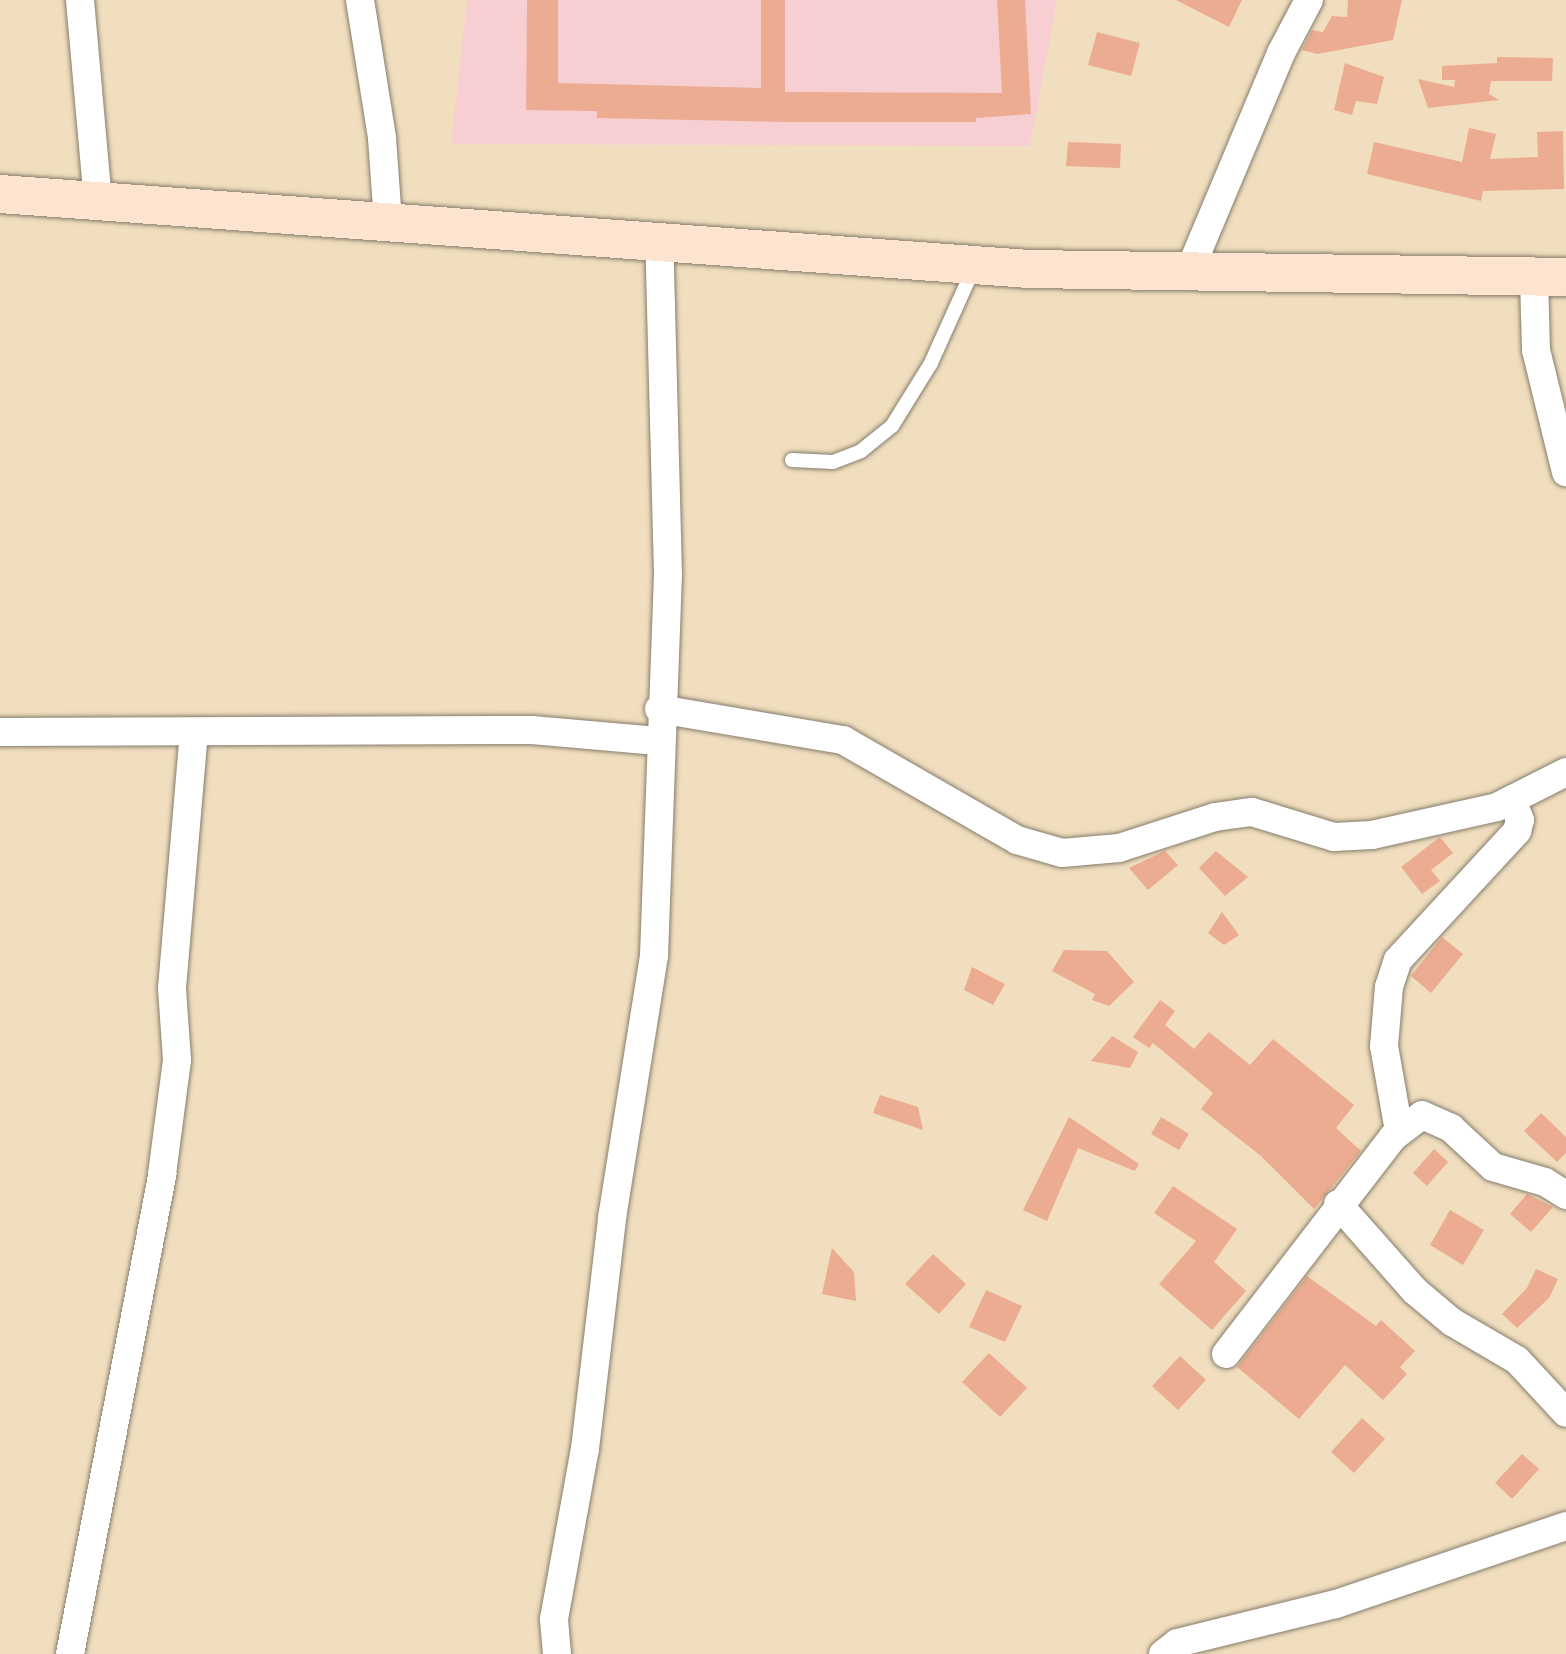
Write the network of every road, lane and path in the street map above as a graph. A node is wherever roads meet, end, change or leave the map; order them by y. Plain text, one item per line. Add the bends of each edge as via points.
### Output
1 (80, 0) edge
2 (360, 0) edge
3 (1309, 0) edge
4 (0, 194) edge
5 (98, 200) junction
6 (388, 221) junction
7 (659, 240) junction
8 (975, 265) junction
9 (1189, 272) junction
10 (1550, 277) edge
11 (792, 460) dead end
12 (1566, 472) edge
13 (659, 709) junction
14 (0, 732) edge
15 (194, 733) junction
16 (658, 741) junction
17 (1566, 772) edge
18 (1512, 800) junction
19 (1399, 1131) junction
20 (1566, 1195) edge
21 (1338, 1204) junction
22 (1226, 1354) dead end
23 (1566, 1413) edge
24 (1566, 1526) edge
25 (70, 1654) edge
26 (557, 1654) edge
27 (1163, 1654) edge

1 - 5 street
2 - 6 street via 379,109
3 - 9 street via 1281,53
4 - 5 main road
5 - 6 main road
6 - 7 main road
7 - 8 main road
7 - 13 street via 668,574
8 - 9 main road
8 - 11 lane via 931,363 892,426 861,451 833,462
9 - 10 main road
10 - 12 street via 1536,350
13 - 16 street
13 - 18 street via 843,740 1017,840 1062,853 1119,848 1215,817 1252,812 1334,837 1372,835
14 - 15 street
15 - 16 street via 532,730
15 - 25 street via 172,988 177,1060 162,1174
16 - 26 street via 654,956 612,1218 585,1449 554,1619
17 - 18 street
18 - 19 street via 1520,820 1517,831 1398,960 1389,987 1384,1046
19 - 20 street via 1422,1115 1435,1117 1493,1167 1545,1182
19 - 21 street
21 - 22 street
21 - 23 street via 1415,1291 1452,1322 1517,1360
24 - 27 street via 1336,1604 1177,1643

